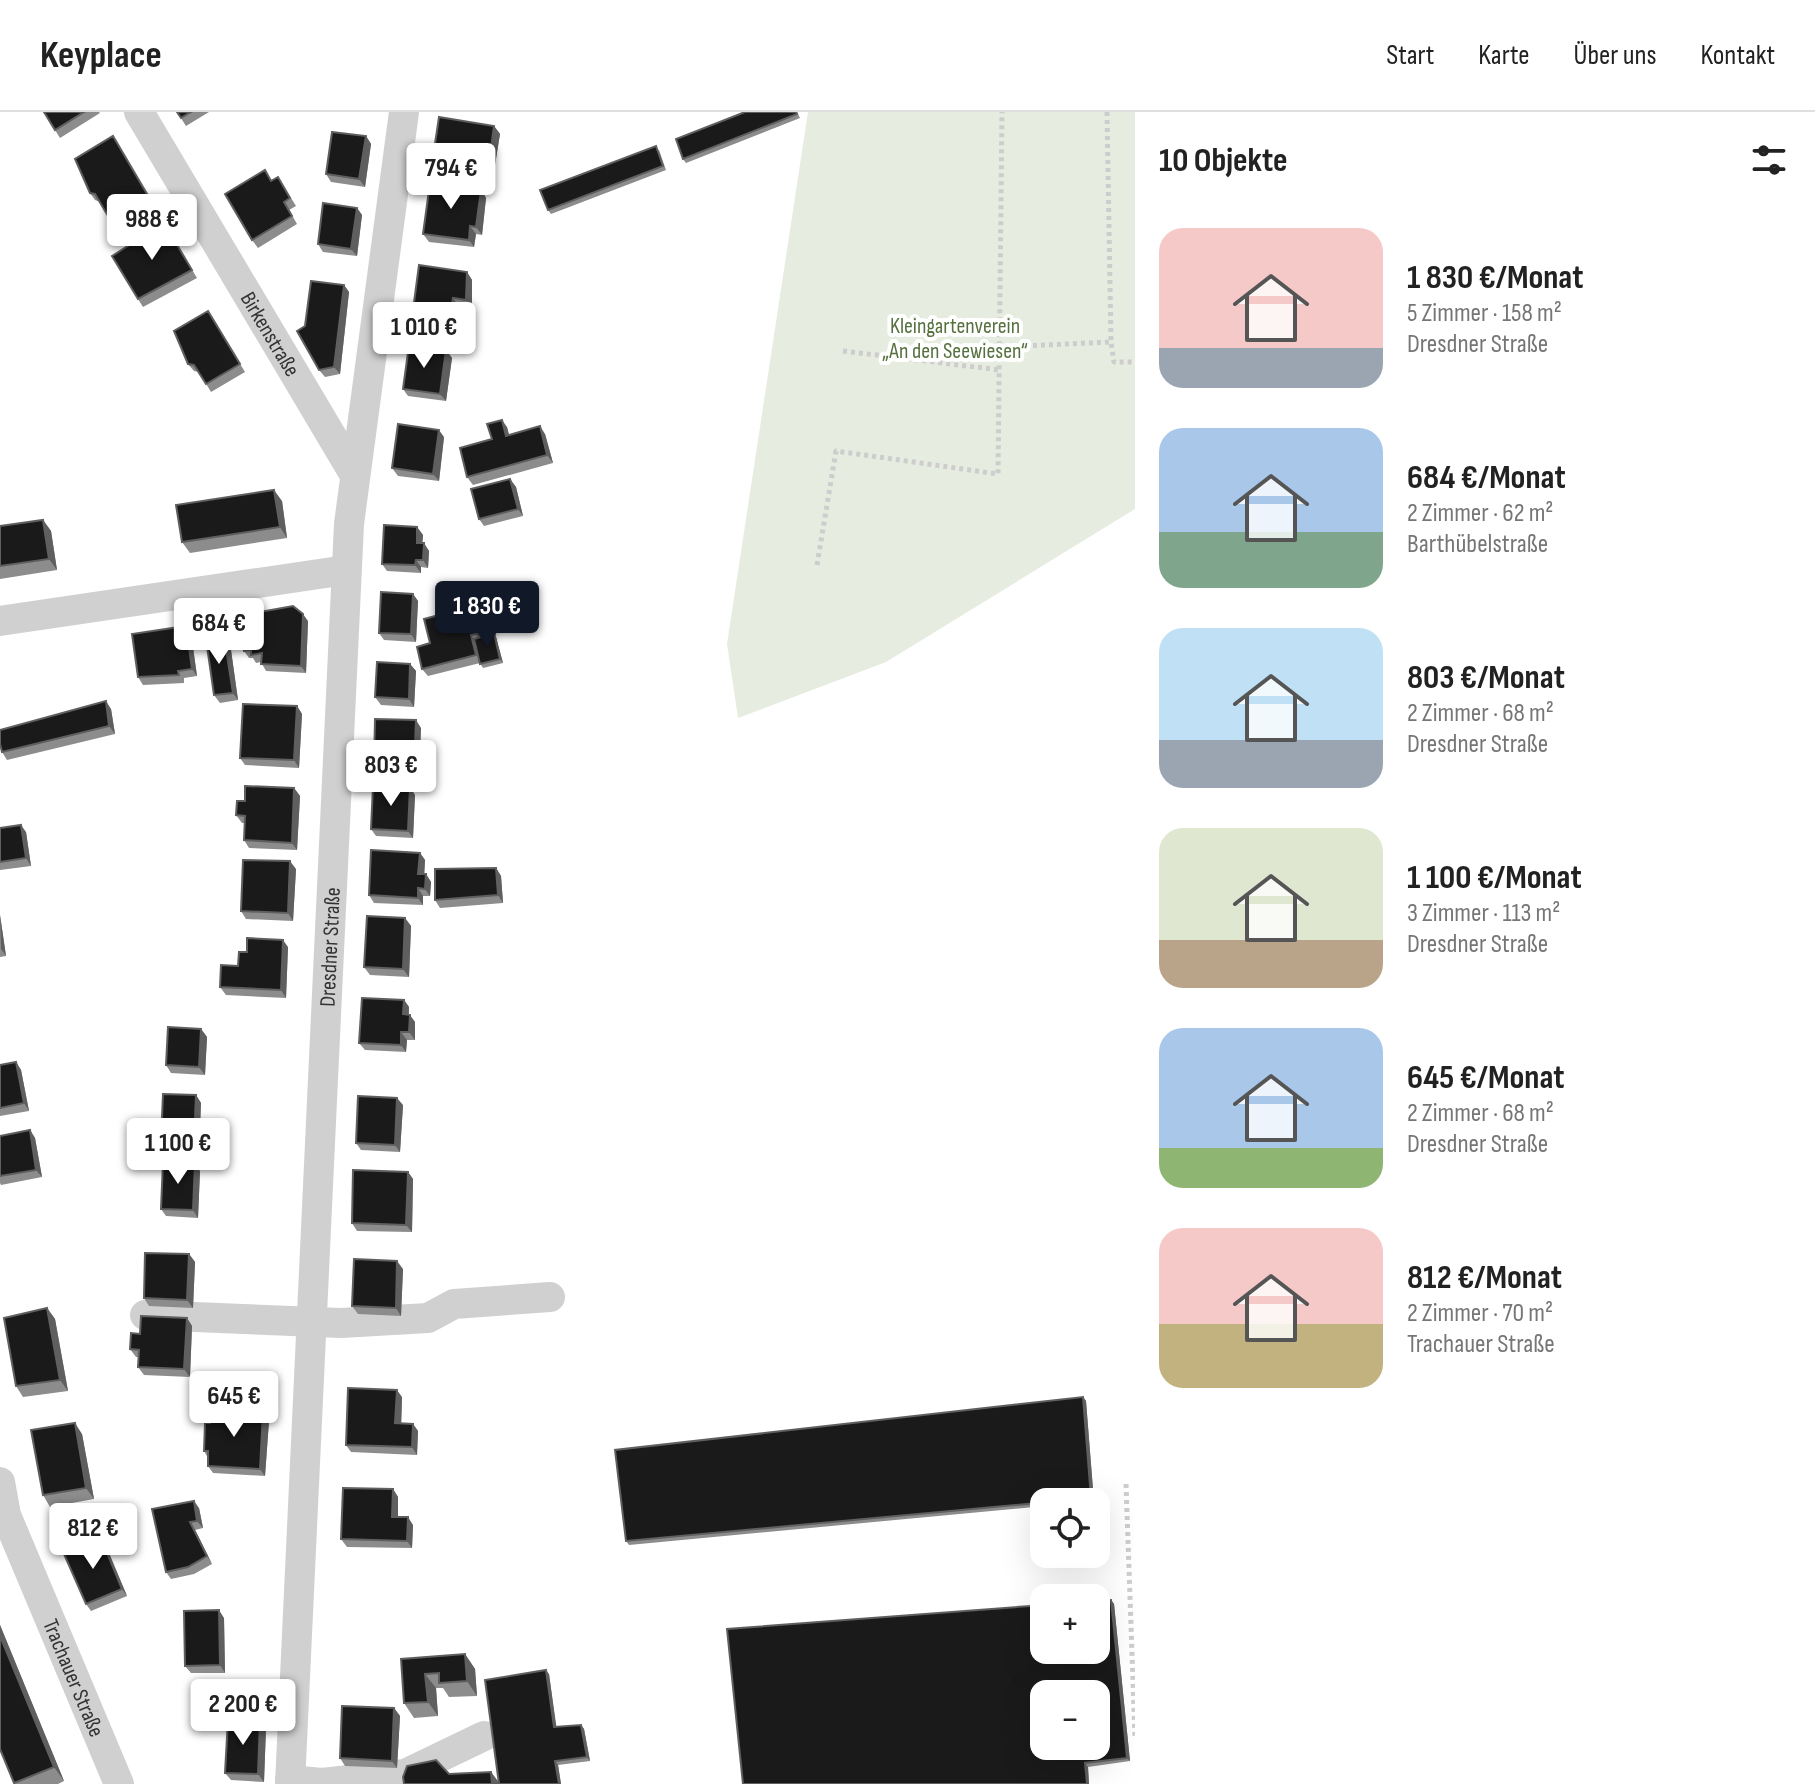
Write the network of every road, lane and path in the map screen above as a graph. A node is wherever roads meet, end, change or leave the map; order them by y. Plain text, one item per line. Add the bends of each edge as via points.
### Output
1 (139, 112) edge
2 (404, 112) edge
3 (1002, 112) edge
4 (1107, 112) edge
5 (1111, 342) junction
6 (1001, 347) junction
7 (843, 351) dead end
8 (1135, 362) edge
9 (1000, 370) junction
10 (353, 472) junction
11 (817, 565) dead end
12 (346, 570) junction
13 (0, 621) edge
14 (550, 1297) dead end
15 (145, 1315) edge
16 (312, 1324) junction
17 (0, 1482) edge
18 (1126, 1484) dead end
19 (484, 1736) dead end
20 (1135, 1738) edge
21 (290, 1782) edge
22 (119, 1784) edge

1 - 10 street, Birkenstraße
2 - 10 street, Dresdner Straße
3 - 6 path
4 - 5 path
5 - 6 path
5 - 8 path via 1114,362
6 - 9 path
7 - 9 path
9 - 11 path via 998,474 836,451
10 - 12 street, Dresdner Straße
12 - 13 street
12 - 16 street, Dresdner Straße
14 - 16 street via 454,1304 428,1318
15 - 16 street
16 - 21 street, Dresdner Straße
17 - 22 street, Trachauer Straße via 6,1515
18 - 20 path
19 - 21 street via 405,1774

